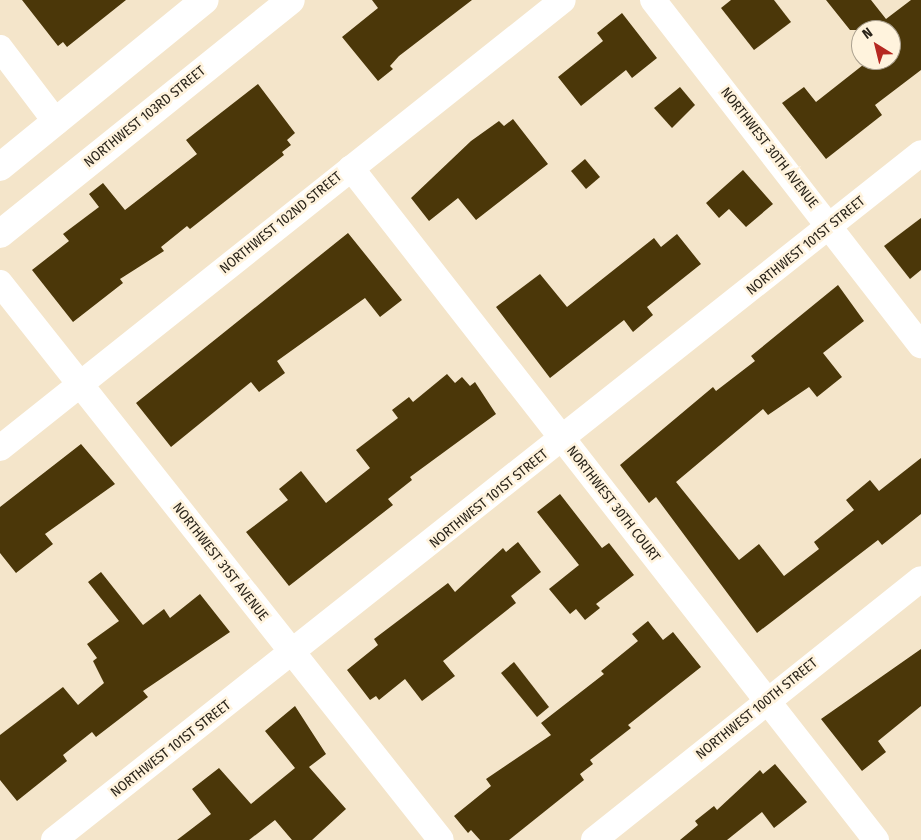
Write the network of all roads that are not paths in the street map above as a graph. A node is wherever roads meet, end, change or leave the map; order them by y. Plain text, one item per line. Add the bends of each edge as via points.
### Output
1 (204, 0) edge
2 (291, 0) edge
3 (563, 0) edge
4 (653, 0) edge
5 (0, 48) edge
6 (56, 122) junction
7 (921, 153) edge
8 (0, 166) edge
9 (351, 168) junction
10 (831, 227) junction
11 (0, 234) edge
12 (0, 283) edge
13 (921, 345) edge
14 (80, 383) junction
15 (563, 440) junction
16 (0, 448) edge
17 (921, 579) edge
18 (293, 655) junction
19 (768, 701) junction
20 (54, 840) edge
21 (441, 840) edge
22 (594, 840) edge
23 (876, 840) edge

1 - 6 main road
2 - 11 main road, NORTHWEST 103RD STREET
3 - 9 street, NORTHWEST 102ND STREET
4 - 10 street, NORTHWEST 30TH AVENUE
5 - 6 street
6 - 8 main road
7 - 10 street, NORTHWEST 101ST STREET
9 - 14 street, NORTHWEST 102ND STREET
9 - 15 street, NORTHWEST 30TH COURT
10 - 13 street, NORTHWEST 30TH AVENUE
10 - 15 street, NORTHWEST 101ST STREET
12 - 14 street, NORTHWEST 31ST AVENUE
14 - 16 street, NORTHWEST 102ND STREET
14 - 18 street, NORTHWEST 31ST AVENUE
15 - 18 street, NORTHWEST 101ST STREET
15 - 19 street, NORTHWEST 30TH COURT
17 - 19 street, NORTHWEST 100TH STREET
18 - 20 street, NORTHWEST 101ST STREET
18 - 21 street, NORTHWEST 31ST AVENUE
19 - 22 street, NORTHWEST 100TH STREET
19 - 23 street, NORTHWEST 30TH COURT

